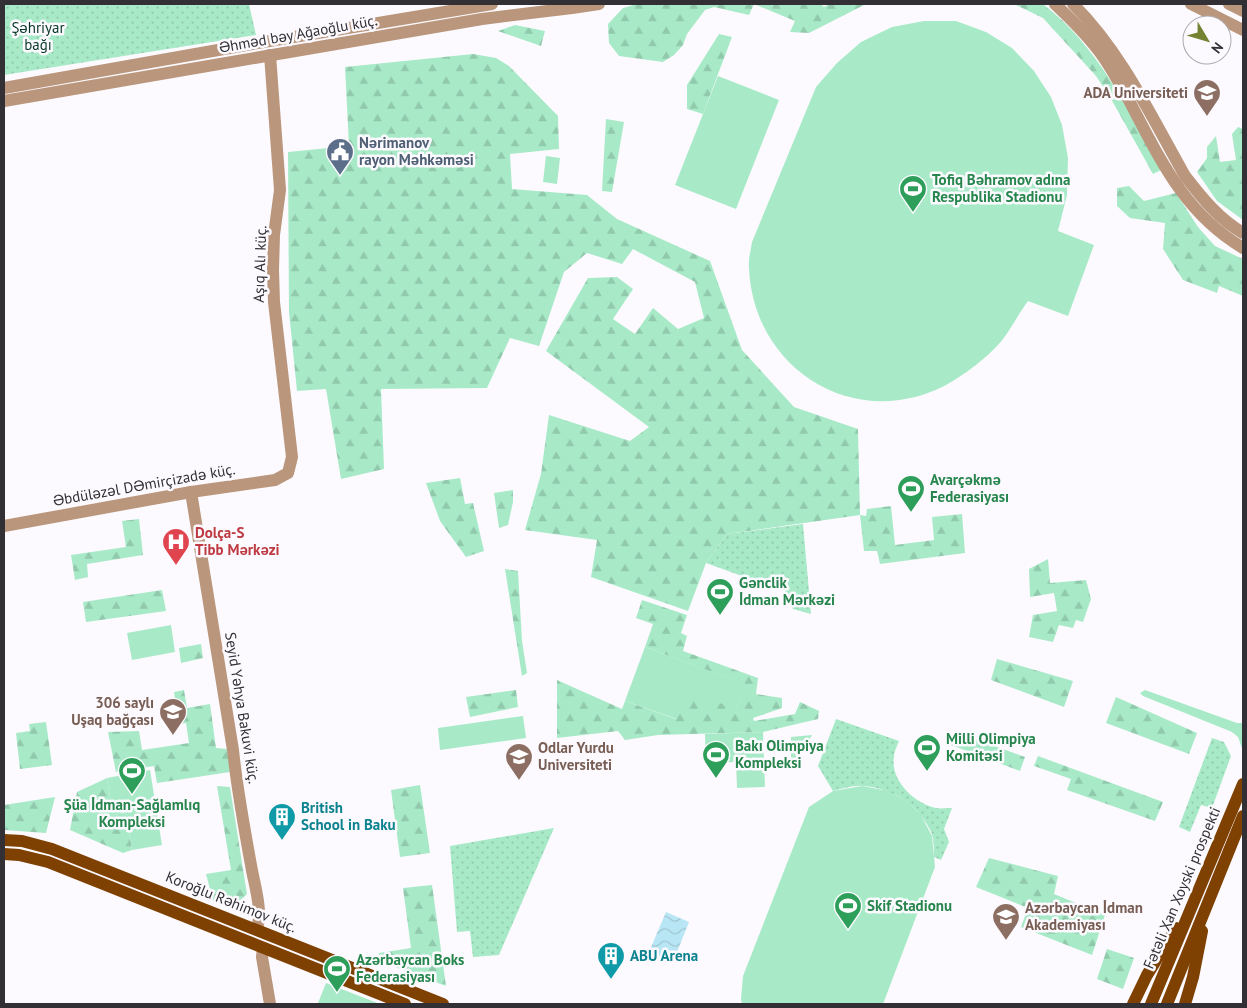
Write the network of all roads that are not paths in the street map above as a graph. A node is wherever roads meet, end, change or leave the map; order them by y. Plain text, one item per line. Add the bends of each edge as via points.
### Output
1 (492, 4) edge
2 (599, 4) edge
3 (1055, 4) edge
4 (1072, 4) edge
5 (1191, 4) edge
6 (1229, 4) edge
7 (572, 6) edge
8 (1243, 11) edge
9 (1243, 30) edge
10 (270, 55) junction
11 (4, 88) edge
12 (4, 101) edge
13 (1243, 233) edge
14 (1243, 248) edge
15 (288, 473) joint
16 (191, 492) junction
17 (4, 526) edge
18 (1243, 784) edge
19 (1243, 816) edge
20 (4, 840) edge
21 (4, 854) edge
22 (1194, 900) junction
23 (1208, 904) junction
24 (257, 929) junction
25 (263, 948) junction
26 (270, 1004) edge
27 (405, 1004) edge
28 (443, 1004) edge
29 (1132, 1004) edge
30 (1151, 1004) edge
31 (1167, 1004) edge
32 (1185, 1004) edge

1 - 11 street, Əhməd bəy Ağaoğlu küç.
2 - 7 street, Əhməd bəy Ağaoğlu küç.
3 - 14 street via 1099,51 1188,202 1213,227
4 - 13 street via 1122,64 1191,184 1222,218
5 - 9 street
6 - 8 street
7 - 10 street, Əhməd bəy Ağaoğlu küç.
10 - 12 street, Əhməd bəy Ağaoğlu küç.
10 - 15 street, Aşıq Alı küç. via 280,190 274,235 274,302 292,457
15 - 16 street, Əbdüləzəl DƏmirçizadə küç. via 275,480
16 - 17 street, Əbdüləzəl DƏmirçizadə küç.
16 - 24 street, Seyid Yəhya Bakuvi küç. via 257,898
18 - 22 main road, Fətəli Xan Xoyski prospekti
19 - 23 main road, Fətəli Xan Xoyski prospekti
20 - 24 main road, Koroğlu Rəhimov küç. via 52,848
21 - 25 main road, Koroğlu Rəhimov küç. via 48,862
22 - 29 main road
22 - 30 main road, Fətəli Xan Xoyski prospekti
23 - 31 main road, Fətəli Xan Xoyski prospekti
23 - 32 main road
24 - 28 main road, Koroğlu Rəhimov küç.
25 - 26 street
25 - 27 main road, Koroğlu Rəhimov küç.

